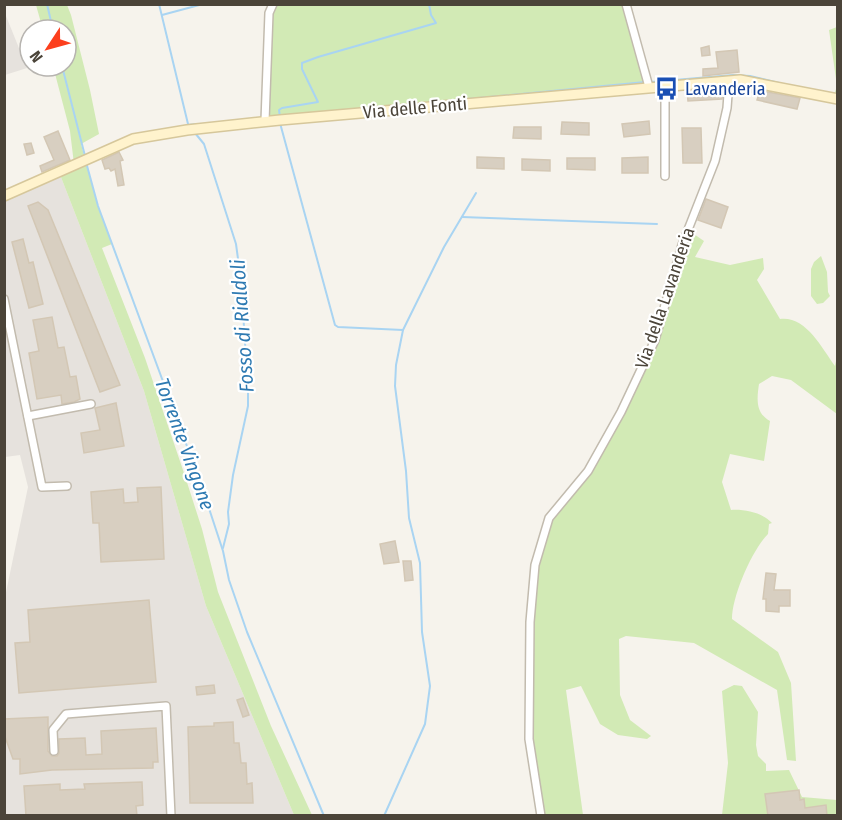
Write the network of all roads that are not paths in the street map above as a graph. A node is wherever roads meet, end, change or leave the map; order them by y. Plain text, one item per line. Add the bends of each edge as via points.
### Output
1 (273, 4) edge
2 (626, 4) edge
3 (729, 81) junction
4 (665, 86) junction
5 (649, 87) junction
6 (837, 99) edge
7 (265, 122) junction
8 (665, 176) dead end
9 (4, 196) edge
10 (4, 298) edge
11 (91, 404) dead end
12 (28, 416) junction
13 (67, 486) dead end
14 (54, 751) dead end
15 (171, 816) edge
16 (541, 816) edge

1 - 7 street via 269,13
2 - 5 street
3 - 4 street, Via delle Fonti
3 - 6 street, Via delle Fonti
3 - 16 street, Via della Lavanderia via 715,161 682,245 655,340 588,471 549,518 535,565 530,622 529,739
4 - 5 street, Via delle Fonti
4 - 8 street
5 - 7 street, Via delle Fonti
7 - 9 street, Via delle Fonti via 133,139
10 - 12 street
11 - 12 street
12 - 13 street via 42,487
14 - 15 street via 53,730 66,714 166,706

